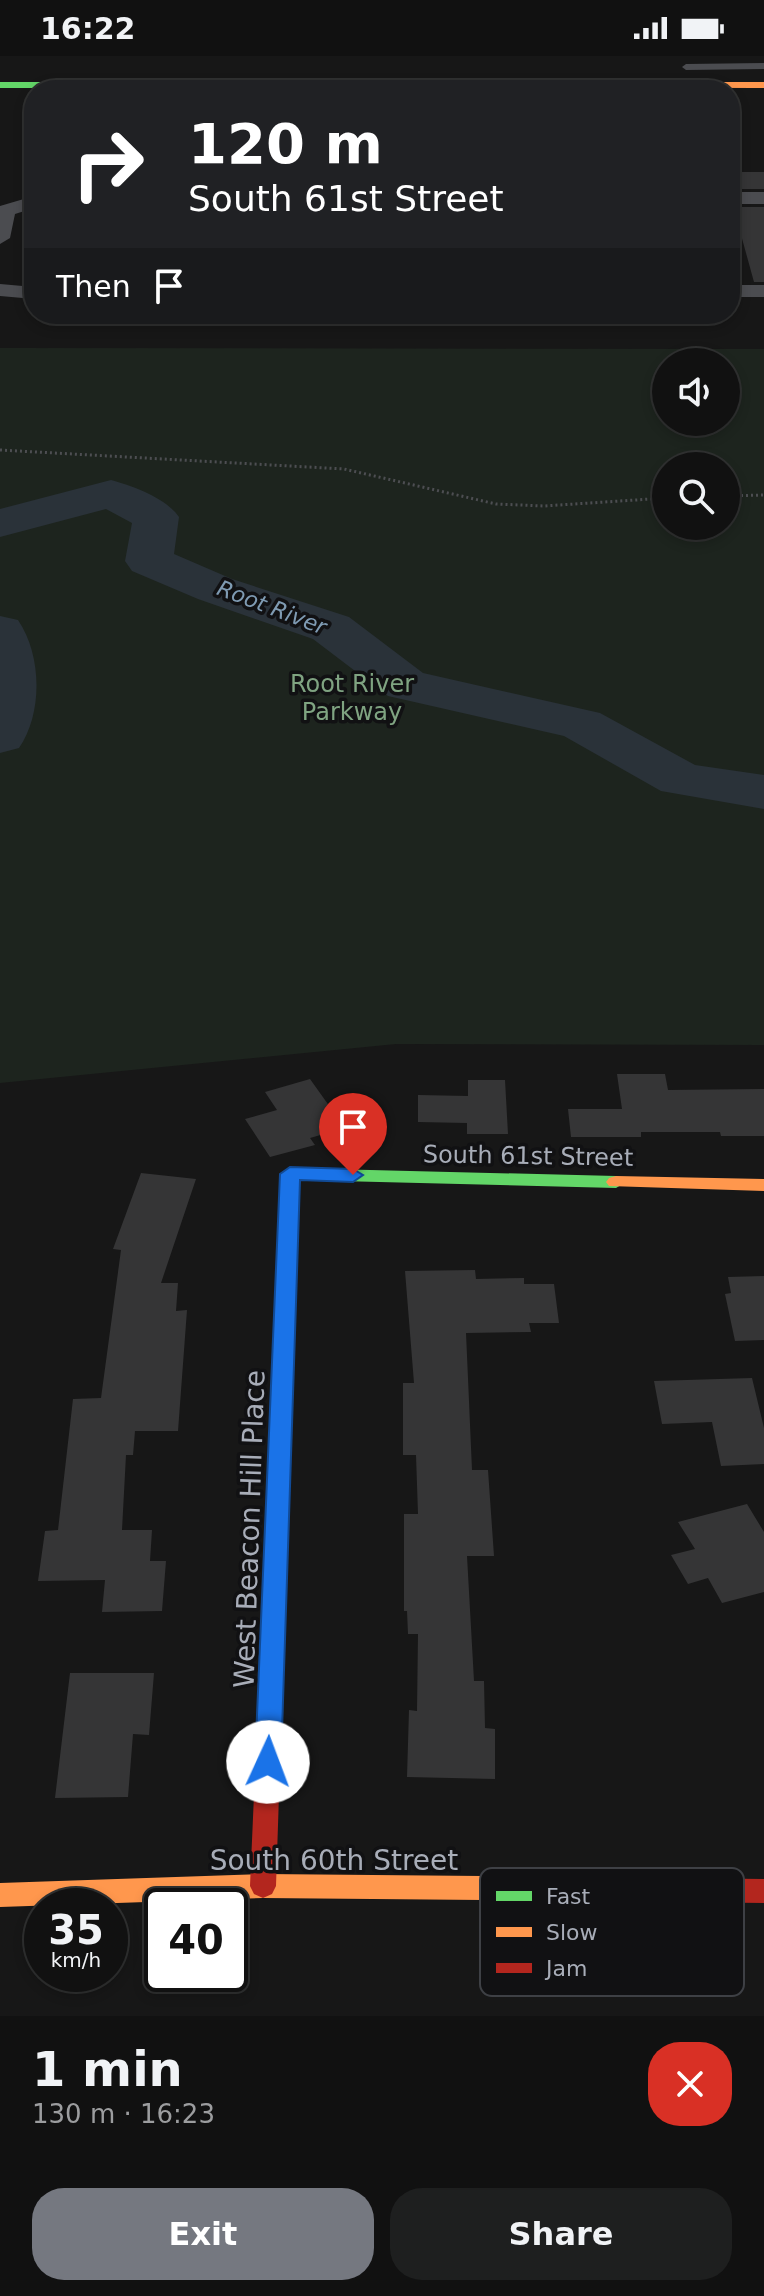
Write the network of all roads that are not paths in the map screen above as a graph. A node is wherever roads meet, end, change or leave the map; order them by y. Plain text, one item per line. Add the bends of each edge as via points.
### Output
1 (764, 66) edge
2 (686, 67) dead end
3 (736, 76) junction
4 (409, 80) edge
5 (0, 85) edge
6 (24, 85) edge
7 (764, 85) edge
8 (740, 198) edge
9 (764, 198) edge
10 (24, 205) edge
11 (24, 226) edge
12 (1, 236) edge
13 (0, 290) edge
14 (740, 291) edge
15 (764, 291) edge
16 (24, 292) edge
17 (290, 1174) joint
18 (764, 1185) edge
19 (263, 1886) junction
20 (480, 1888) edge
21 (744, 1891) edge
22 (764, 1891) edge
23 (0, 1895) edge

1 - 3 lane
2 - 3 lane
3 - 4 street
3 - 7 street
5 - 6 street
8 - 9 street
10 - 12 street via 6,211
11 - 12 street
13 - 16 street
14 - 15 street
17 - 18 street, South 61st Street
17 - 19 street, West Beacon Hill Place
19 - 20 street, South 60th Street
19 - 23 street, South 60th Street
21 - 22 street, South 60th Street

